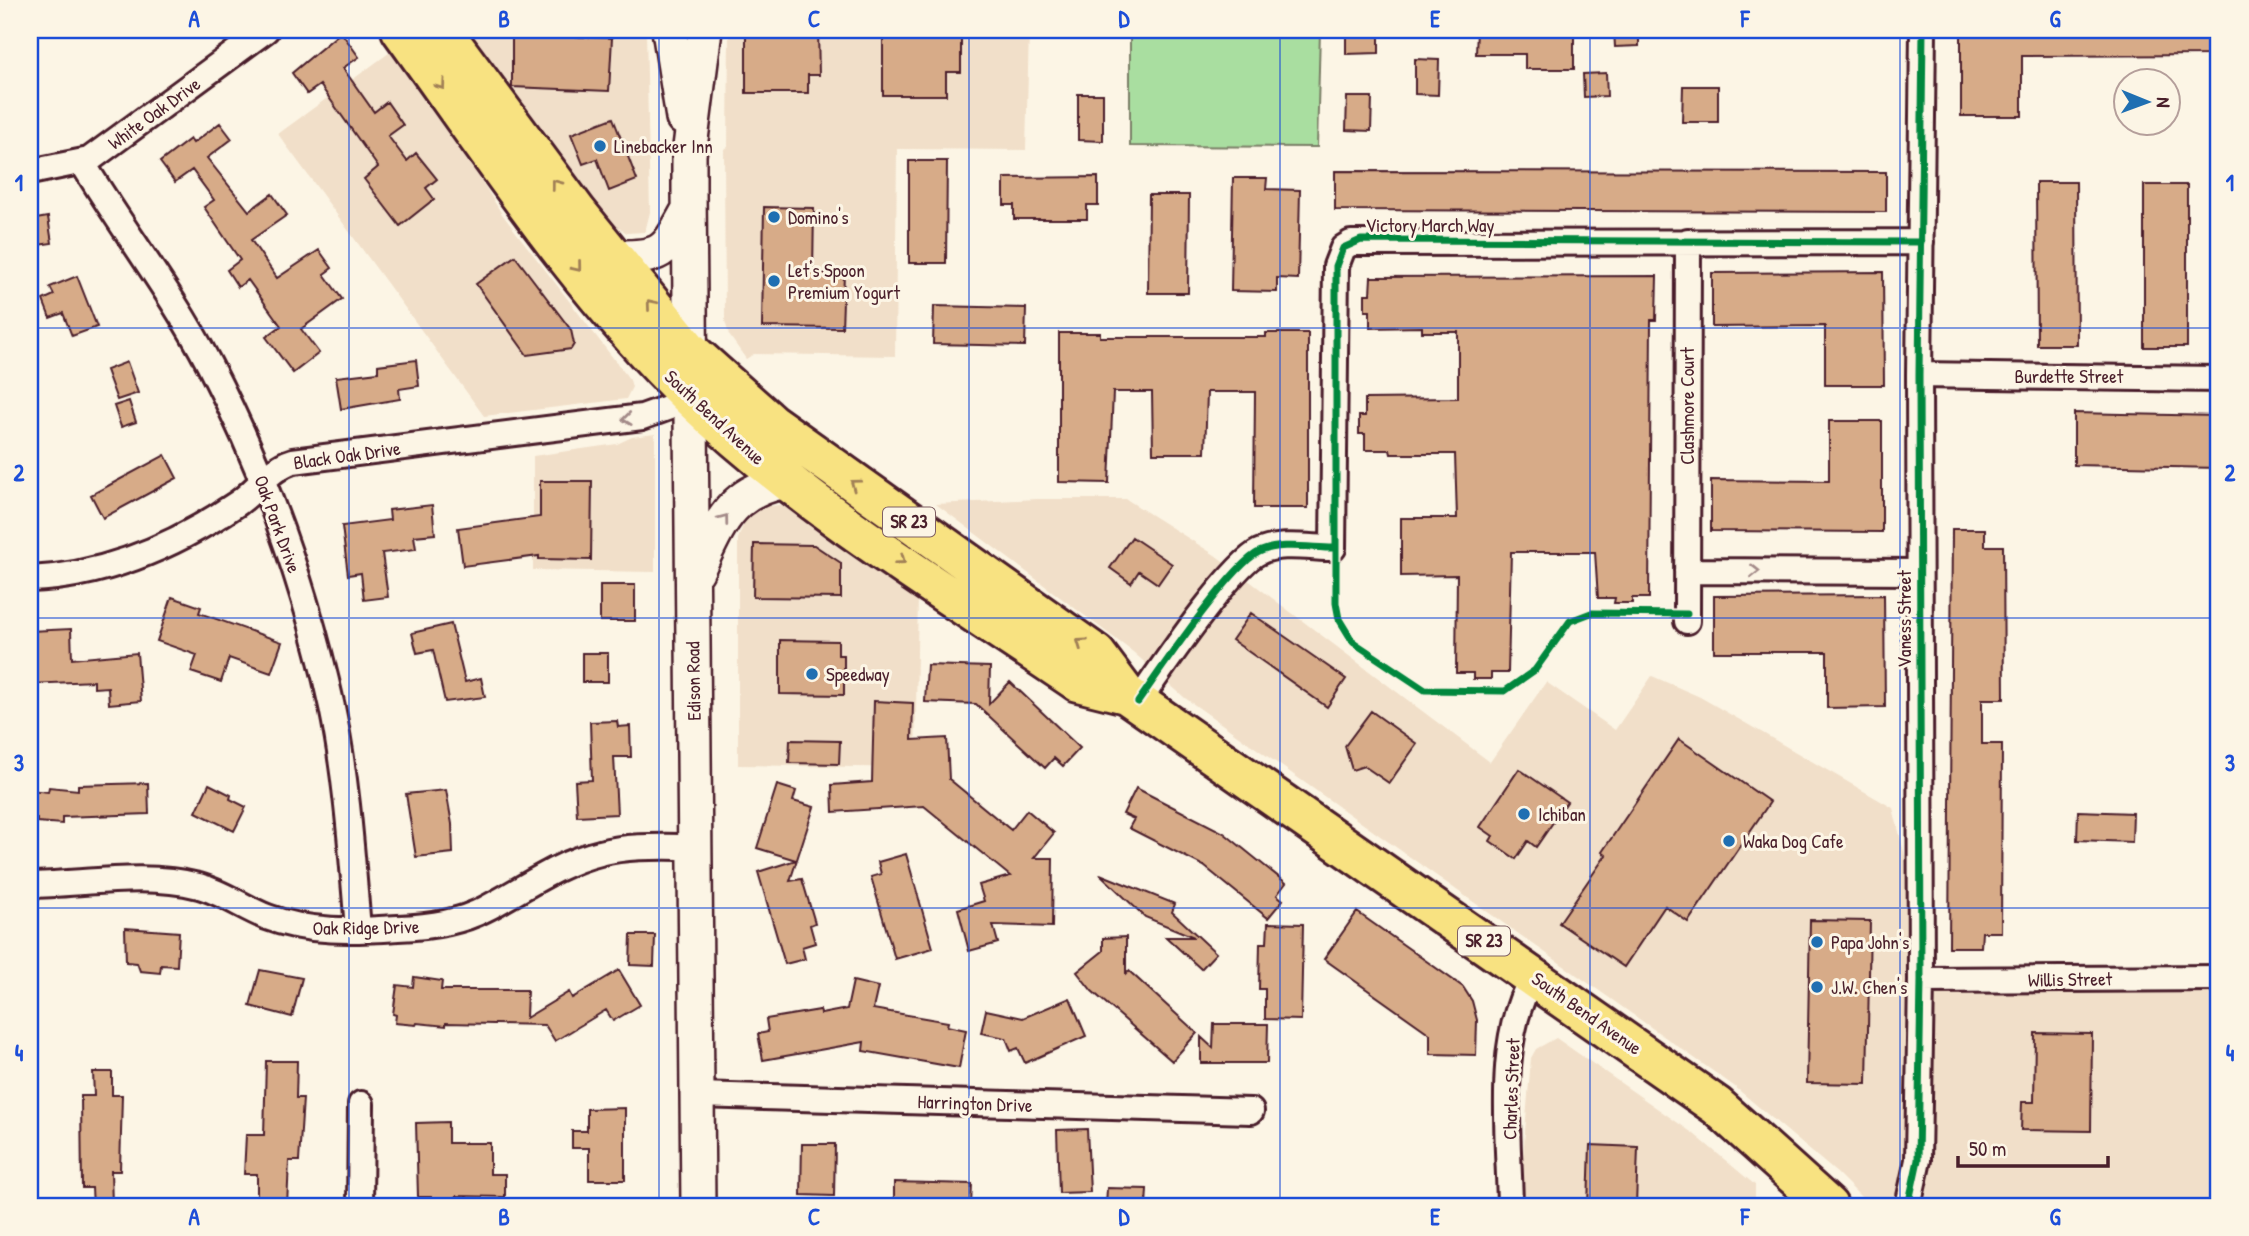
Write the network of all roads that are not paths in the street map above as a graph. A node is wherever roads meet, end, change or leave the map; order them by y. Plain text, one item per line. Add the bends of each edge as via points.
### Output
1 (267, 30) edge
2 (401, 30) edge
3 (442, 30) edge
4 (669, 30) edge
5 (705, 30) edge
6 (1923, 30) edge
7 (689, 155) junction
8 (82, 162) junction
9 (30, 172) edge
10 (689, 209) junction
11 (1688, 241) junction
12 (1921, 242) junction
13 (613, 257) junction
14 (690, 350) junction
15 (1919, 375) junction
16 (2219, 379) edge
17 (692, 399) junction
18 (262, 481) junction
19 (787, 481) junction
20 (1687, 571) junction
21 (1919, 572) junction
22 (30, 579) edge
23 (692, 580) junction
24 (1687, 621) dead end
25 (1132, 698) junction
26 (695, 847) junction
27 (30, 885) edge
28 (358, 929) junction
29 (1534, 976) junction
30 (2219, 978) edge
31 (1921, 980) junction
32 (698, 1095) junction
33 (361, 1104) dead end
34 (1251, 1111) dead end
35 (360, 1206) edge
36 (698, 1206) edge
37 (1510, 1206) edge
38 (1828, 1206) edge
39 (1908, 1206) edge

1 - 8 street, White Oak Drive
2 -> 17 main road, South Bend Avenue / SR 23 via 538,218 614,314
13 -> 3 main road, South Bend Avenue / SR 23
4 - 7 main road, Edison Road
5 - 7 main road, Edison Road
6 - 12 street, Vaness Street
7 - 10 main road, Edison Road
8 - 9 street, White Oak Drive
8 - 18 street, Oak Park Drive via 177,307 238,422
10 - 13 main road via 669,244 654,256
10 - 14 main road, Edison Road
11 - 12 street, Victory March Way
11 - 20 street, Clashmore Court
11 - 25 street, Victory March Way via 1362,240 1343,248 1336,266 1333,548 1270,548 1248,559
12 - 15 street, Vaness Street
14 -> 13 main road, South Bend Avenue / SR 23
14 - 17 main road, Edison Road
25 -> 14 main road, South Bend Avenue / SR 23 via 1096,654 771,423
15 - 16 street, Burdette Street
15 - 21 street, Vaness Street
17 -> 18 street, Black Oak Drive via 642,417 293,461
17 - 19 main road, South Bend Avenue / SR 23
17 - 23 main road, Edison Road
18 - 22 street, Black Oak Drive via 205,526 145,556 90,571
18 - 28 street, Oak Park Drive via 302,588 332,709
23 -> 19 main road via 717,529 741,497
19 -> 25 main road, South Bend Avenue / SR 23 via 1078,682
20 -> 21 street
20 - 24 street, Clashmore Court
21 - 31 street, Vaness Street
23 - 26 main road, Edison Road
25 - 29 main road, South Bend Avenue / SR 23
26 - 28 street, Oak Ridge Drive via 599,853 483,910 442,924
26 - 32 main road, Edison Road
27 - 28 street, Oak Ridge Drive via 168,881 201,887 300,928
29 - 37 street, Charles Street via 1516,1011 1510,1043
29 - 38 main road, South Bend Avenue / SR 23 via 1717,1106
30 - 31 street, Willis Street
31 - 39 street, Vaness Street via 1918,1160
32 - 34 street, Harrington Drive
32 - 36 main road, Edison Road
33 - 35 street

